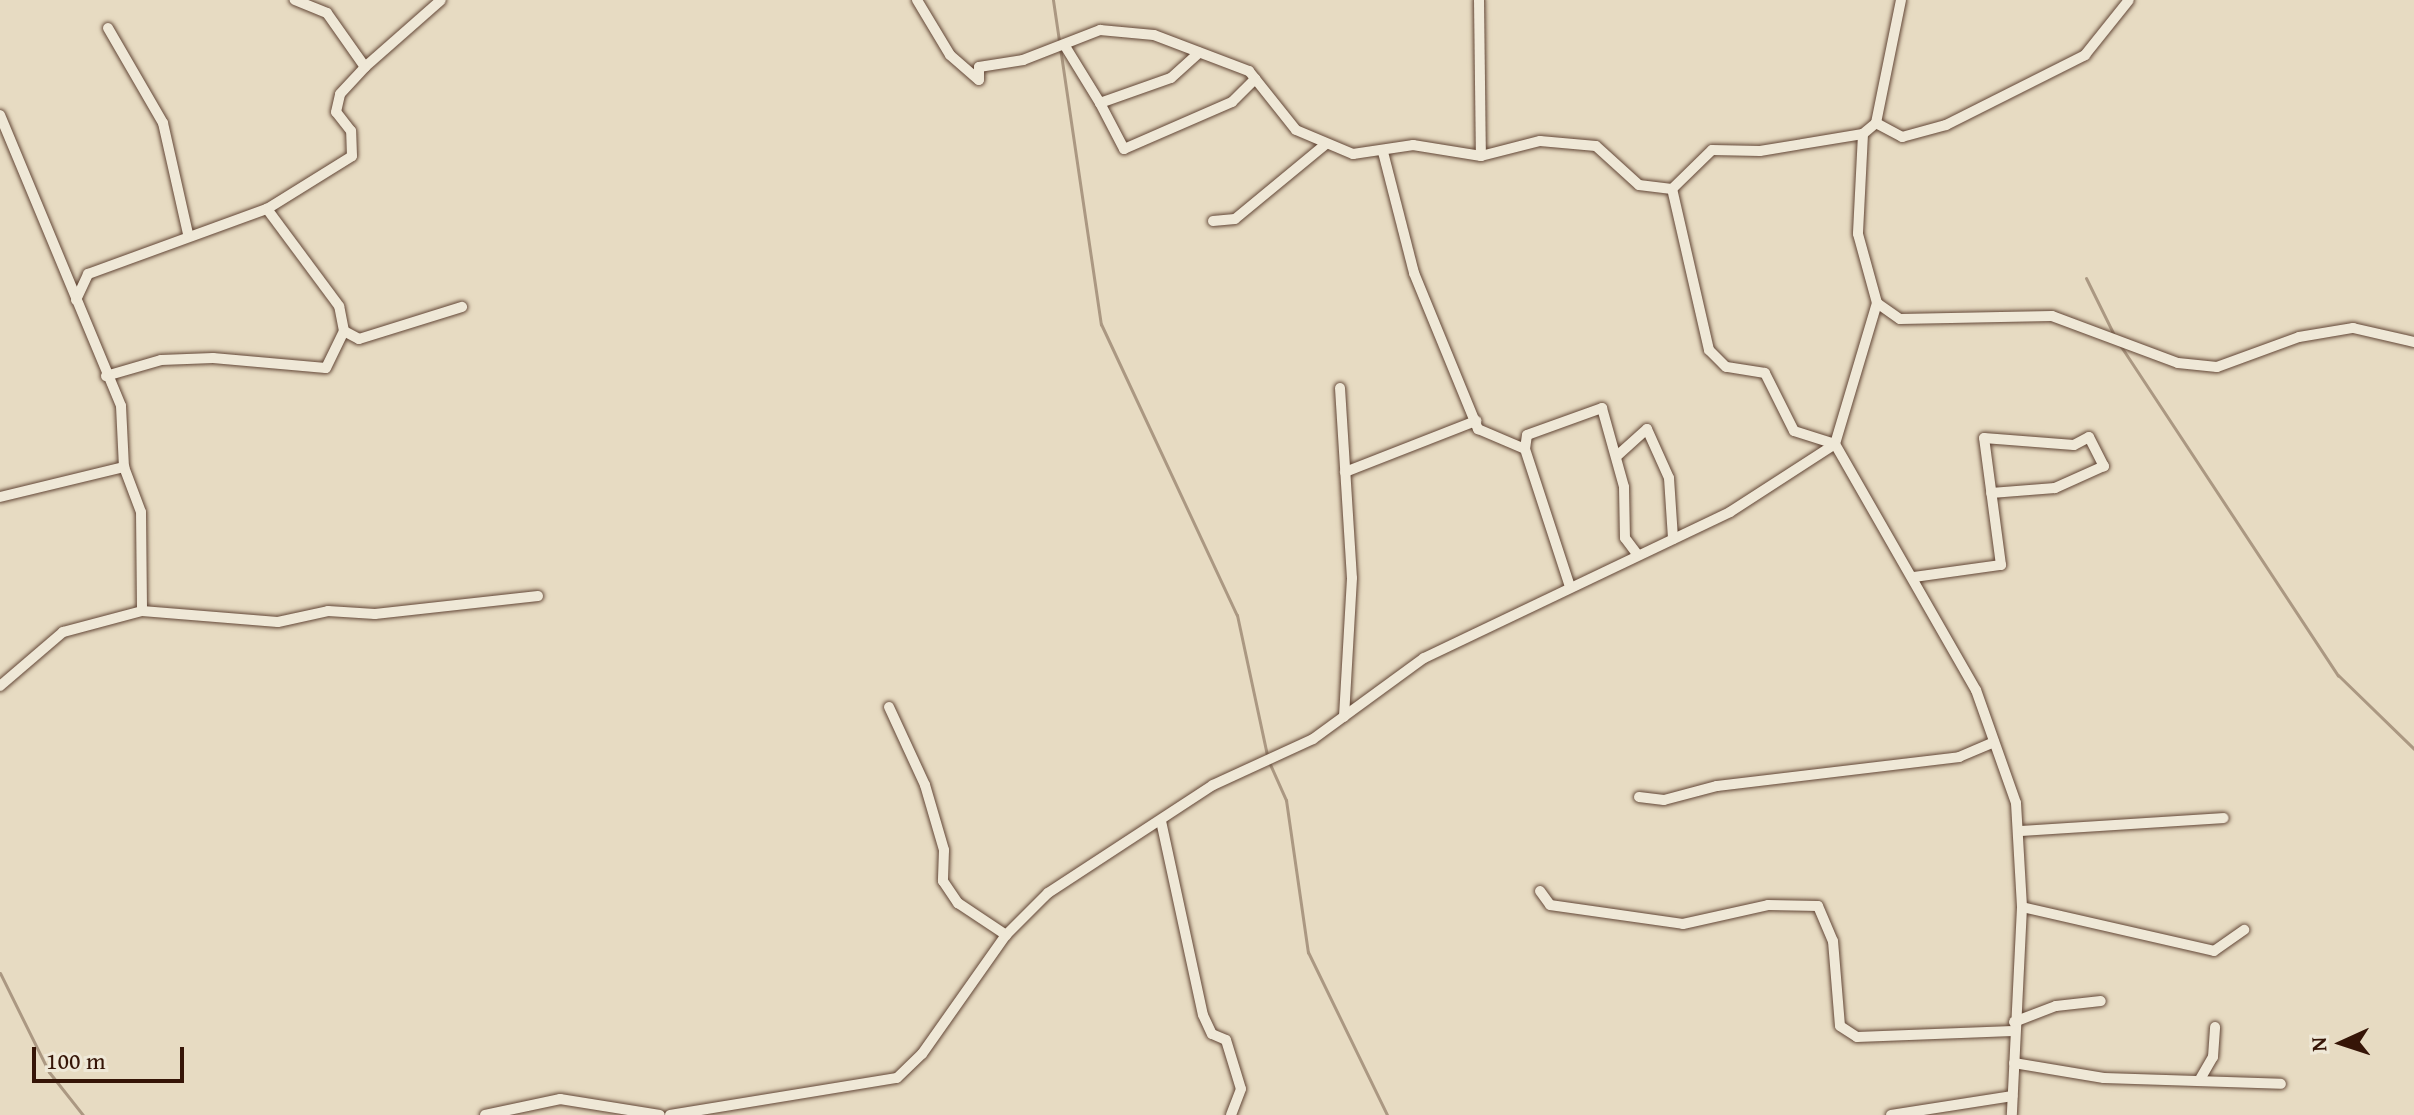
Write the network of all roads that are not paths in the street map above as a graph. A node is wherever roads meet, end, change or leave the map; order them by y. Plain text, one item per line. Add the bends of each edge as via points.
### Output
1 (295, 0) edge
2 (441, 0) edge
3 (917, 0) edge
4 (1479, 0) edge
5 (1901, 0) edge
6 (2129, 0) edge
7 (108, 28) dead end
8 (1065, 46) junction
9 (1199, 53) junction
10 (365, 67) junction
11 (1255, 79) junction
12 (1100, 103) junction
13 (0, 115) edge
14 (1876, 123) junction
15 (1863, 134) junction
16 (1326, 144) junction
17 (1383, 152) junction
18 (1481, 156) junction
19 (1672, 189) junction
20 (267, 209) junction
21 (1213, 221) dead end
22 (188, 234) junction
23 (76, 300) junction
24 (1877, 303) junction
25 (462, 307) dead end
26 (344, 331) junction
27 (2414, 342) edge
28 (106, 376) junction
29 (1340, 388) dead end
30 (1476, 421) junction
31 (1835, 444) junction
32 (1525, 449) junction
33 (1618, 455) junction
34 (124, 467) junction
35 (1345, 472) junction
36 (1991, 493) junction
37 (0, 497) edge
38 (1673, 539) junction
39 (1638, 555) junction
40 (1914, 577) junction
41 (1570, 587) junction
42 (538, 596) dead end
43 (142, 611) junction
44 (0, 686) edge
45 (889, 707) dead end
46 (1344, 717) junction
47 (1994, 742) junction
48 (1639, 797) dead end
49 (2224, 818) dead end
50 (1161, 821) junction
51 (2022, 831) junction
52 (1540, 891) dead end
53 (2022, 907) junction
54 (2244, 930) dead end
55 (1006, 935) junction
56 (2101, 1001) dead end
57 (2013, 1027) junction
58 (2215, 1027) dead end
59 (2014, 1063) junction
60 (2199, 1081) junction
61 (2281, 1084) dead end
62 (2013, 1096) junction
63 (485, 1115) edge
64 (660, 1115) edge
65 (670, 1115) edge
66 (1231, 1115) edge
67 (1891, 1115) edge
68 (2012, 1115) edge

1 - 10 street via 327,13
2 - 10 street
3 - 8 street via 950,55 979,80 979,67
4 - 18 street
5 - 14 street
6 - 14 street via 2085,55 1946,125 1902,137
7 - 22 street via 163,123
8 - 9 street via 1110,30 1186,42
8 - 12 street
9 - 11 street
9 - 12 street via 1171,78
10 - 20 street via 340,94 336,112 351,131 352,156
11 - 12 street via 1232,102 1124,149
11 - 16 street via 1296,130
13 - 23 street
14 - 15 street
15 - 19 street via 1760,151 1712,150
15 - 24 street via 1858,234
16 - 17 street via 1353,154
16 - 21 street via 1235,219
17 - 18 street via 1413,145
17 - 30 street via 1414,273
18 - 19 street via 1540,141 1596,146 1639,185
19 - 31 street via 1709,350 1726,367 1765,373 1794,431
20 - 22 street
20 - 26 street via 327,283
22 - 23 street via 88,274
23 - 28 street
24 - 27 street via 1900,319 2052,316 2178,363 2217,367 2299,337 2353,328
24 - 31 street
25 - 26 street via 359,339
26 - 28 street via 321,371 213,358 161,360
28 - 34 street via 121,406
29 - 35 street
30 - 32 street
30 - 35 street
31 - 38 street
31 - 40 street
32 - 33 street via 1527,435 1602,408
32 - 41 street
33 - 38 street via 1647,429 1669,478
33 - 39 street via 1625,538
34 - 37 street
34 - 43 street via 141,512
35 - 46 street via 1352,578
36 - 36 street via 1984,438 2074,445 2089,437 2104,466 2055,488
36 - 40 street via 2001,565
38 - 39 street
39 - 41 street
40 - 47 street via 1976,690
41 - 46 street via 1424,658
42 - 43 street via 375,614 328,611 278,622
43 - 44 street via 63,632
45 - 55 street via 925,785 944,850 943,881 958,903
46 - 50 street via 1313,739 1213,785
47 - 48 street via 1959,757 1717,786 1664,800
47 - 51 street
49 - 51 street
50 - 55 street via 1048,893
50 - 66 street via 1194,984 1212,1034 1226,1040 1241,1089
51 - 53 street
52 - 57 street via 1550,905 1683,924 1768,905 1818,906 1833,941 1840,1026 1857,1037
53 - 54 street via 2214,951
53 - 57 street
55 - 65 street via 922,1054 897,1078
56 - 57 street via 2056,1006
57 - 59 street
58 - 60 street via 2213,1057
59 - 60 street via 2104,1078
59 - 62 street
60 - 61 street
62 - 67 street
62 - 68 street
63 - 64 street via 560,1099

